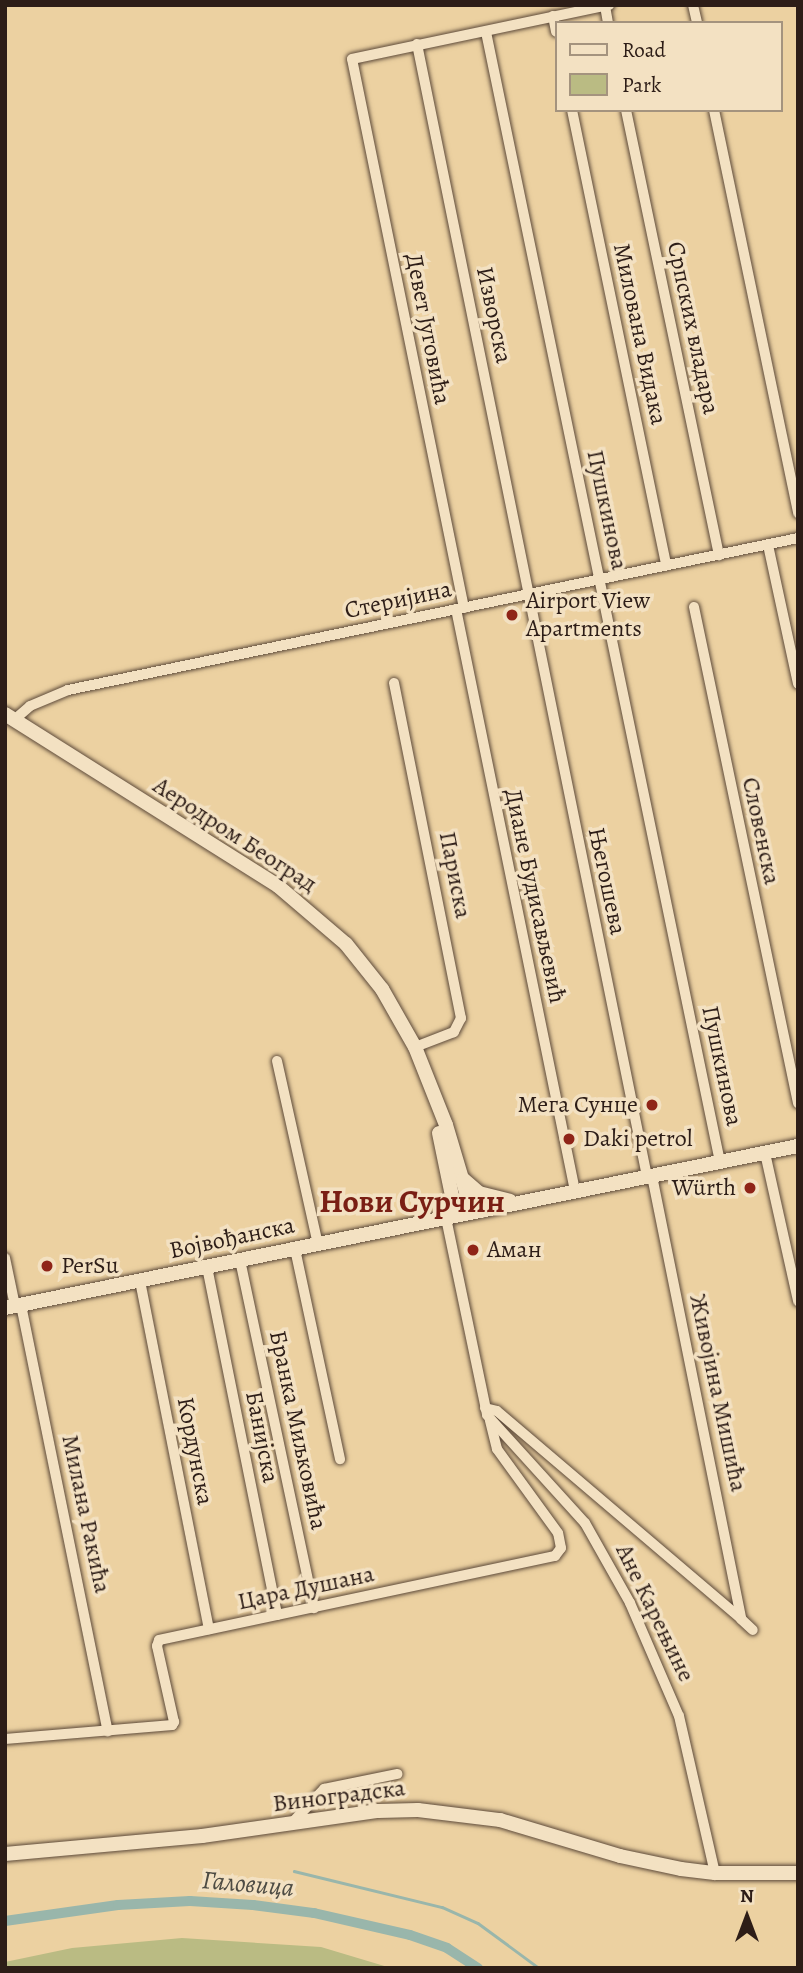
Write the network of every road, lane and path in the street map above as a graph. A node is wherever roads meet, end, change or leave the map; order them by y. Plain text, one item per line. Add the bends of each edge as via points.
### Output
1 (607, 6) edge
2 (553, 16) junction
3 (554, 21) edge
4 (485, 32) junction
5 (417, 44) junction
6 (572, 112) edge
7 (626, 112) edge
8 (714, 112) edge
9 (798, 513) edge
10 (798, 538) edge
11 (768, 545) junction
12 (719, 555) junction
13 (666, 565) junction
14 (600, 579) junction
15 (529, 593) junction
16 (694, 607) dead end
17 (460, 609) junction
18 (394, 684) dead end
19 (798, 684) edge
20 (10, 717) edge
21 (415, 1047) junction
22 (277, 1061) dead end
23 (798, 1103) edge
24 (437, 1108) junction
25 (798, 1146) edge
26 (765, 1153) junction
27 (720, 1162) junction
28 (650, 1176) junction
29 (463, 1179) junction
30 (575, 1192) junction
31 (518, 1203) junction
32 (472, 1212) junction
33 (451, 1217) junction
34 (318, 1244) junction
35 (295, 1249) junction
36 (5, 1258) edge
37 (240, 1260) junction
38 (207, 1267) junction
39 (140, 1281) junction
40 (798, 1301) edge
41 (14, 1307) edge
42 (485, 1408) junction
43 (491, 1420) junction
44 (340, 1459) dead end
45 (314, 1608) junction
46 (277, 1615) junction
47 (741, 1619) junction
48 (209, 1629) junction
49 (752, 1630) dead end
50 (108, 1731) junction
51 (5, 1739) edge
52 (397, 1774) dead end
53 (290, 1825) junction
54 (5, 1854) edge
55 (715, 1873) junction
56 (798, 1873) edge

1 - 2 street
2 - 3 street
2 - 4 street
4 - 5 street
4 - 14 street, Пушкинова
5 - 15 street, Изворска
5 - 17 street, Девет Југовића via 352,59
6 - 13 street, Милована Видака
7 - 12 street, Српских владара
8 - 9 street
10 - 11 street, Стеријина
11 - 12 street, Стеријина
11 - 19 street
12 - 13 street, Стеријина
13 - 14 street, Стеријина
14 - 15 street, Стеријина
14 - 27 street, Пушкинова
15 - 17 street, Стеријина
15 - 28 street, Његошева
16 - 23 street, Словенска
17 - 20 street, Стеријина via 68,690
17 - 30 street, Диане Будисављевић
18 - 21 street, Париска via 461,1018 454,1032
20 - 21 street, Аеродром Београд via 296,899 346,944 373,976
21 - 24 street, Аеродром Београд
22 - 34 street
24 - 29 street, Аеродром Београд
24 - 33 street, Аеродром Београд
25 - 26 street, Војвођанска
26 - 27 street, Војвођанска
26 - 40 street
27 - 28 street, Војвођанска
28 - 30 street, Војвођанска
28 - 47 street, Живојина Мишића
29 - 31 street via 485,1196
29 - 32 street, Аеродром Београд
30 - 31 street, Војвођанска
31 - 32 street, Војвођанска
32 - 33 street, Војвођанска
33 - 34 street, Војвођанска
33 - 42 street, Ане Карењине
34 - 35 street, Војвођанска
35 - 37 street, Војвођанска
35 - 44 street
36 - 41 street, Милана Ракића
37 - 38 street, Војвођанска
37 - 45 street, Бранка Миљковића
38 - 39 street, Војвођанска
38 - 46 street, Банијска
39 - 41 street, Војвођанска
39 - 48 street, Кордунска
41 - 50 street, Милана Ракића
42 - 43 street, Ане Карењине
42 - 47 street, Ане Карењине via 497,1411
43 - 45 street, Цара Душана via 497,1449 558,1532 559,1552 549,1559
43 - 55 street, Ане Карењине via 585,1523 630,1603 679,1716
45 - 46 street, Цара Душана
46 - 48 street, Цара Душана
47 - 49 street
48 - 50 street, Цара Душана via 158,1642 173,1724
50 - 51 street, Цара Душана
52 - 53 street via 324,1790
53 - 54 street, Виноградска
53 - 55 street, Виноградска via 387,1811 453,1813 509,1822 653,1863
55 - 56 street, Виноградска

